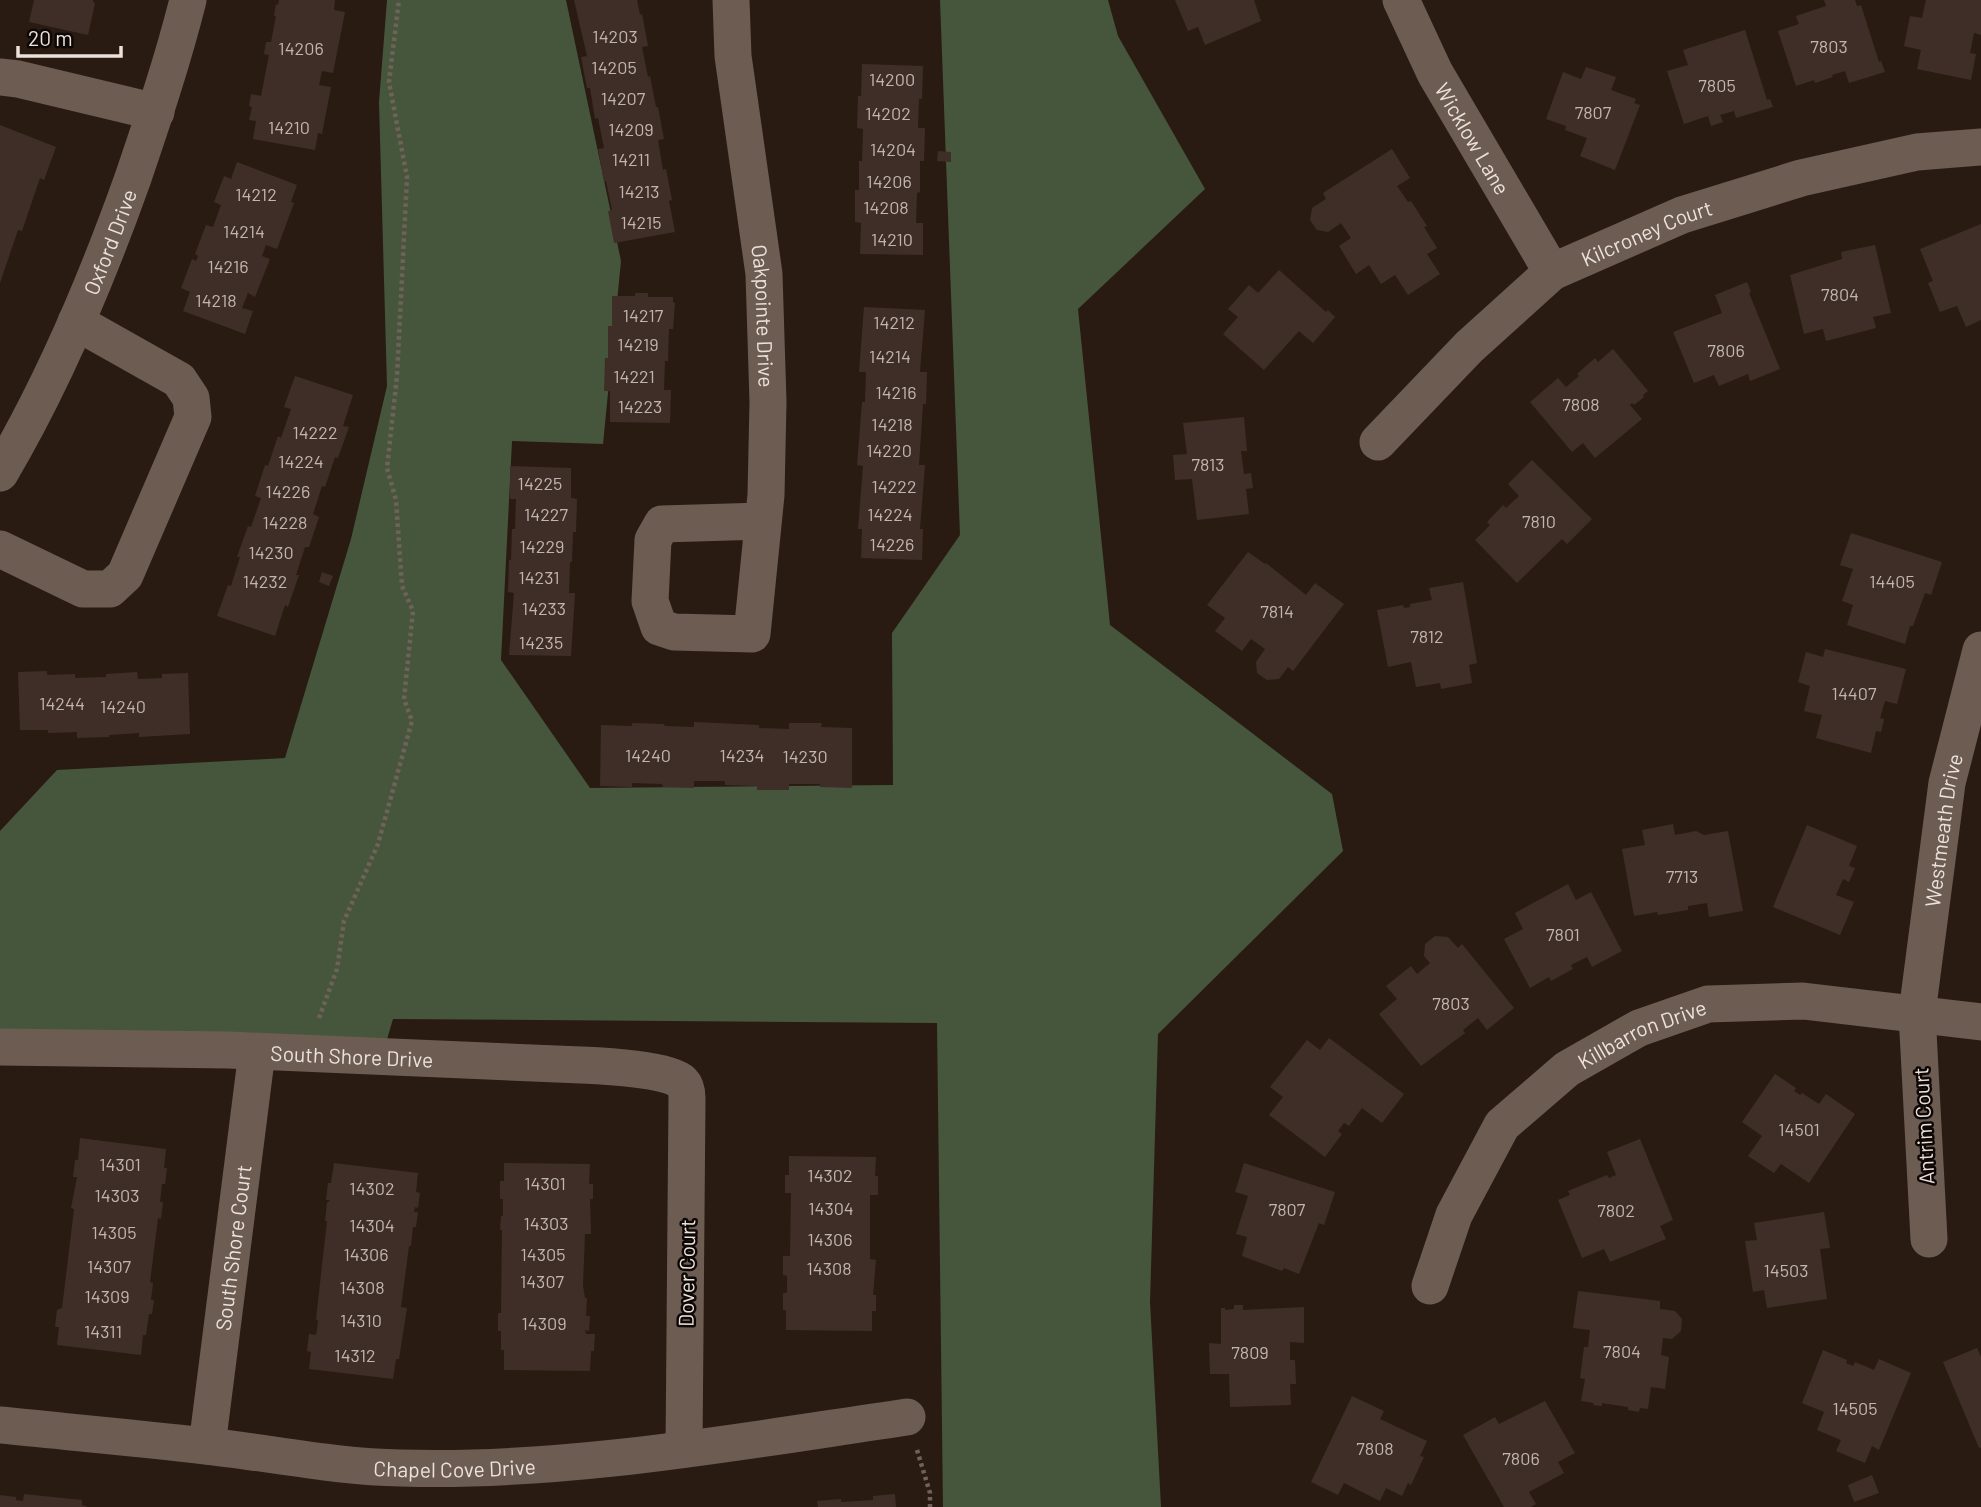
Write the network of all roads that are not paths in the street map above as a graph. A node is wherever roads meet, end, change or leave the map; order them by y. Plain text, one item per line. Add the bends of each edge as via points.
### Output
1 (188, 0) edge
2 (731, 0) edge
3 (1401, 0) edge
4 (0, 77) edge
5 (156, 112) junction
6 (1981, 147) edge
7 (1552, 272) junction
8 (76, 322) junction
9 (1378, 442) dead end
10 (0, 473) edge
11 (763, 521) junction
12 (0, 549) edge
13 (1981, 650) edge
14 (1917, 1013) junction
15 (1981, 1022) edge
16 (0, 1046) edge
17 (257, 1052) junction
18 (687, 1098) joint
19 (1929, 1239) dead end
20 (1430, 1286) dead end
21 (907, 1417) road end
22 (0, 1425) edge
23 (207, 1446) junction
24 (684, 1449) junction

1 - 5 street, Oxford Drive
2 - 11 street, Oakpointe Drive via 733,56 764,274 768,401
3 - 7 street, Wicklow Lane via 1435,73
4 - 5 street
5 - 8 street, Oxford Drive
6 - 7 street, Kilcroney Court via 1917,152 1801,178 1682,215
7 - 9 street, Kilcroney Court via 1469,347
8 - 10 street, Oxford Drive
8 - 12 street via 179,380 191,398 193,416 125,575 110,589 83,589
11 - 11 street, Oakpointe Drive via 662,524 653,540 650,601 659,627 674,632 752,634
13 - 14 street, Westmeath Drive via 1947,783
14 - 15 street, Killbarron Drive
14 - 19 street, Antrim Court
14 - 20 street, Killbarron Drive via 1803,1001 1708,1004 1639,1028 1567,1069 1502,1125 1454,1215
16 - 17 street, South Shore Drive
17 - 18 street, South Shore Drive via 620,1068 679,1080
17 - 23 street, South Shore Court
18 - 24 street, Dover Court
21 - 24 street, Chapel Cove Drive
22 - 23 street, Chapel Cove Drive
23 - 24 street, Chapel Cove Drive via 401,1468 562,1462

